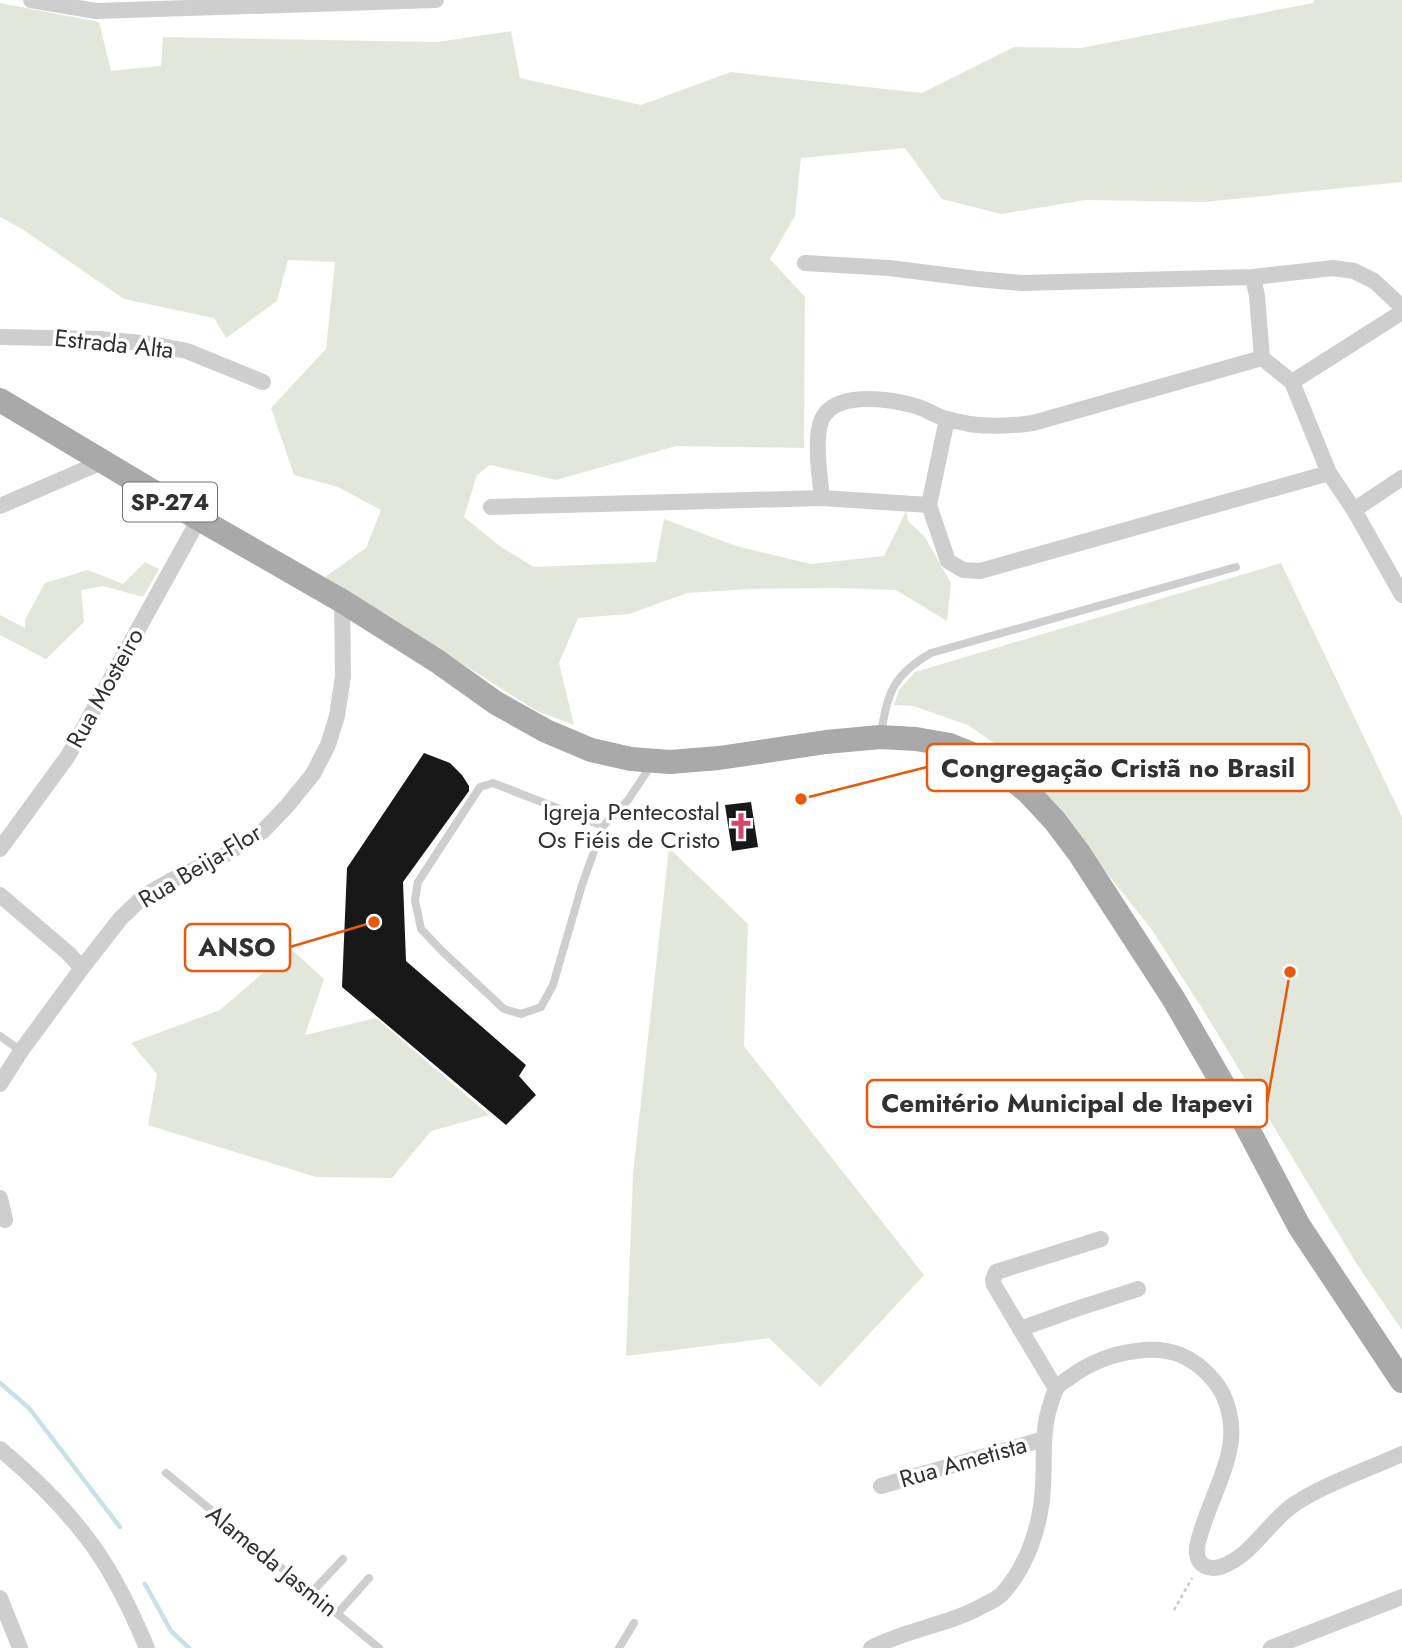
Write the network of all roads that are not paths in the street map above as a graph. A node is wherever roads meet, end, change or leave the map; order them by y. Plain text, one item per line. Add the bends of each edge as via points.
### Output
1 (32, 0) edge
2 (436, 0) edge
3 (805, 263) dead end
4 (1253, 277) junction
5 (1402, 310) edge
6 (0, 337) edge
7 (1262, 358) junction
8 (263, 382) dead end
9 (1292, 382) junction
10 (0, 400) edge
11 (947, 419) junction
12 (102, 462) junction
13 (1329, 473) junction
14 (1402, 478) edge
15 (822, 498) junction
16 (929, 505) junction
17 (0, 506) edge
18 (491, 506) dead end
19 (1354, 510) junction
20 (199, 519) junction
21 (1236, 567) dead end
22 (1402, 595) edge
23 (342, 601) junction
24 (880, 737) junction
25 (654, 761) junction
26 (603, 826) junction
27 (0, 849) edge
28 (0, 895) edge
29 (82, 968) junction
30 (0, 1036) edge
31 (21, 1051) junction
32 (0, 1084) edge
33 (0, 1198) edge
34 (5, 1220) dead end
35 (1101, 1238) dead end
36 (1138, 1289) dead end
37 (1020, 1329) junction
38 (1402, 1381) edge
39 (1056, 1389) junction
40 (1044, 1438) junction
41 (0, 1449) edge
42 (1402, 1454) edge
43 (166, 1474) dead end
44 (881, 1486) dead end
45 (343, 1559) dead end
46 (369, 1578) dead end
47 (311, 1593) junction
48 (1402, 1597) edge
49 (0, 1598) edge
50 (337, 1614) junction
51 (634, 1623) dead end
52 (20, 1648) edge
53 (147, 1648) edge
54 (379, 1648) edge
55 (619, 1648) edge
56 (871, 1648) edge
57 (1272, 1648) edge

1 - 2 street via 108,11
3 - 4 street via 1022,283
4 - 5 street via 1333,268 1354,271 1374,281
4 - 7 street
5 - 9 street
6 - 8 street, Estrada Alta via 152,344 187,351
7 - 9 street
7 - 11 street via 1033,424 1002,426
9 - 13 street
10 - 12 main road, SP-274
11 - 15 street via 914,405 885,400 839,402 824,414 819,433
11 - 16 street
12 - 17 street
12 - 20 main road, SP-274
13 - 16 street via 980,571 963,570 948,561
13 - 19 street
14 - 19 street
15 - 16 street
15 - 18 street
19 - 22 street
20 - 23 main road, SP-274
20 - 27 street, Rua Mosteiro via 68,755
21 - 24 lane via 931,653 895,683
23 - 25 main road, SP-274 via 546,731 591,750
23 - 29 street, Rua Beija-Flor via 343,676 337,716 313,774 263,831 144,896
24 - 25 main road, SP-274 via 719,758
24 - 38 main road, SP-274 via 950,745 982,758 1028,793 1055,821 1173,998 1299,1226
25 - 26 lane via 628,800
26 - 26 lane via 553,985 541,1007 521,1014 504,1009 421,929 415,900 418,882 480,787 493,783
28 - 29 street
29 - 31 street, Rua Beija-Flor
30 - 31 lane
31 - 32 street, Rua Beija-Flor
33 - 34 street
35 - 37 street via 996,1272 994,1285
36 - 37 street
37 - 39 street
39 - 40 street
39 - 42 street via 1101,1359 1145,1349 1184,1355 1217,1384 1232,1427 1226,1463 1199,1539 1197,1554 1208,1568 1231,1563 1293,1504
40 - 44 street, Rua Ametista
40 - 56 street via 1038,1524 1016,1576 1000,1596 975,1611
41 - 53 street via 86,1536
43 - 47 lane, Alameda Jasmin
45 - 47 lane
46 - 50 lane
47 - 50 lane, Alameda Jasmin
48 - 57 street
49 - 52 street
50 - 54 lane, Alameda Jasmin
51 - 55 lane

